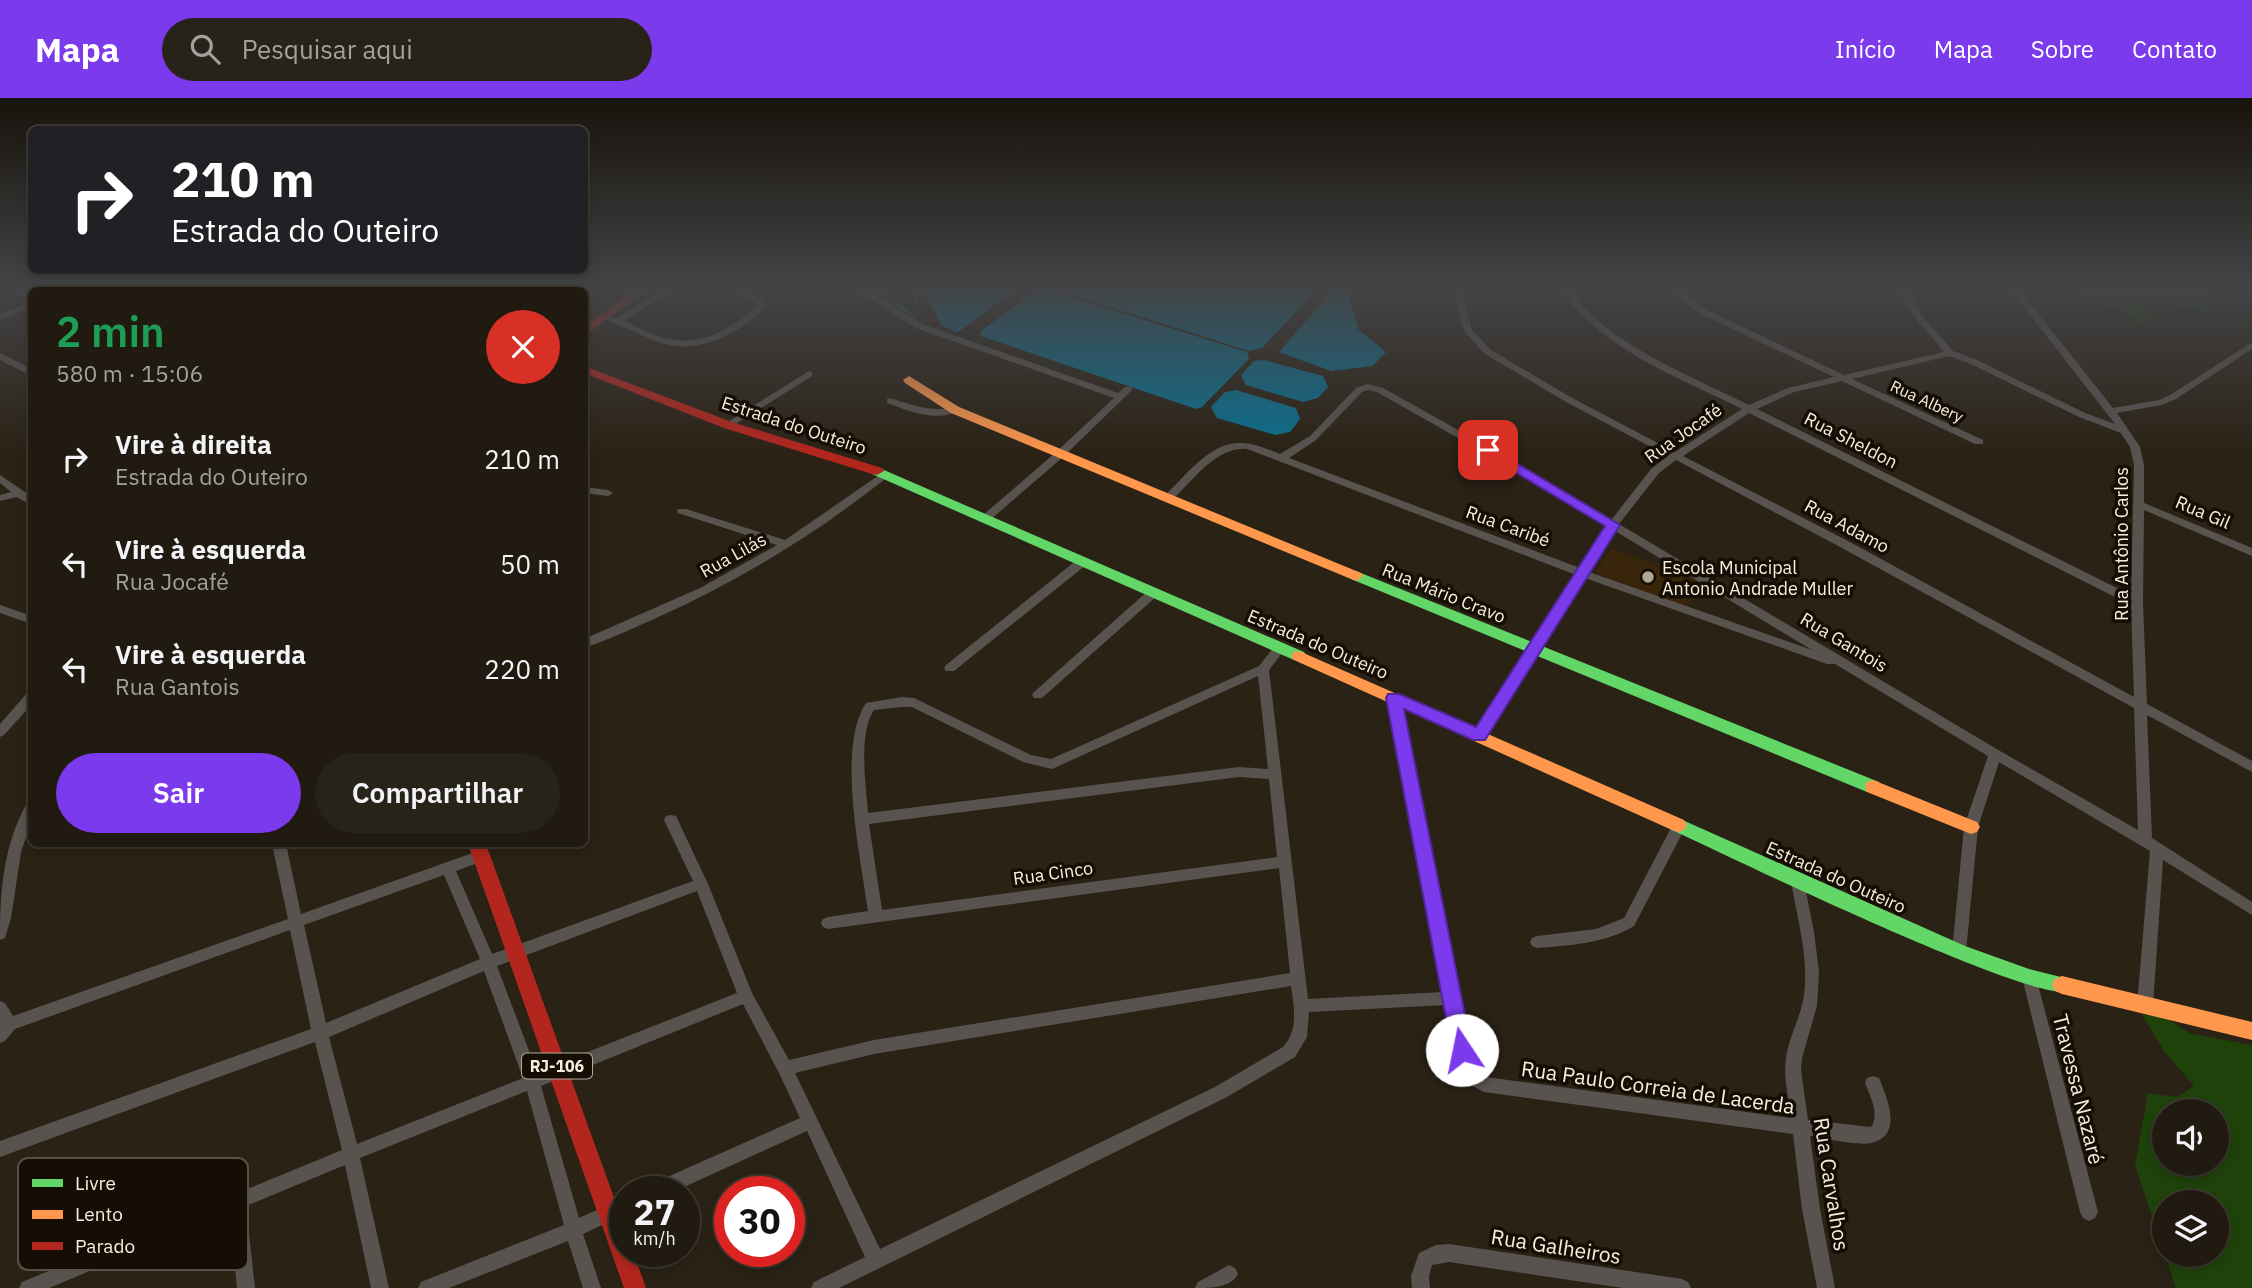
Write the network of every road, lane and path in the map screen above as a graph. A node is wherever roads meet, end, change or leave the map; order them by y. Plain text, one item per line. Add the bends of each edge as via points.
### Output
1 (669, 344) edge
2 (704, 344) edge
3 (973, 344) edge
4 (1480, 344) edge
5 (1623, 344) edge
6 (1768, 344) edge
7 (1942, 344) edge
8 (2057, 344) edge
9 (2252, 345) edge
10 (1950, 353) junction
11 (0, 356) edge
12 (28, 371) edge
13 (588, 371) edge
14 (808, 374) dead end
15 (1840, 378) junction
16 (909, 380) dead end
17 (890, 401) dead end
18 (1750, 408) junction
19 (955, 410) junction
20 (2111, 411) junction
21 (729, 425) junction
22 (2125, 431) junction
23 (1979, 442) dead end
24 (1059, 455) junction
25 (1678, 455) junction
26 (1280, 459) junction
27 (885, 474) junction
28 (0, 478) edge
29 (588, 490) edge
30 (19, 493) junction
31 (608, 493) dead end
32 (0, 498) edge
33 (1168, 498) junction
34 (28, 500) edge
35 (2140, 505) junction
36 (682, 511) dead end
37 (986, 518) junction
38 (1613, 525) junction
39 (788, 545) junction
40 (2252, 551) edge
41 (1082, 562) junction
42 (1584, 574) junction
43 (1153, 593) junction
44 (2137, 603) junction
45 (0, 609) edge
46 (28, 619) edge
47 (588, 641) edge
48 (1279, 649) junction
49 (1532, 650) junction
50 (1851, 667) junction
51 (950, 668) dead end
52 (1263, 669) junction
53 (1038, 695) dead end
54 (1394, 698) junction
55 (28, 700) edge
56 (2142, 706) junction
57 (0, 732) edge
58 (1479, 735) junction
59 (1995, 754) junction
60 (2252, 767) edge
61 (1274, 774) junction
62 (28, 812) edge
63 (862, 819) junction
64 (671, 820) dead end
65 (1679, 826) junction
66 (1971, 827) junction
67 (2151, 845) junction
68 (280, 847) edge
69 (479, 850) edge
70 (1283, 862) junction
71 (448, 868) junction
72 (1798, 881) junction
73 (701, 884) junction
74 (2252, 909) edge
75 (876, 916) junction
76 (298, 921) junction
77 (828, 923) dead end
78 (0, 934) edge
79 (1537, 942) dead end
80 (516, 951) junction
81 (1959, 952) junction
82 (489, 962) junction
83 (2029, 977) junction
84 (1297, 978) junction
85 (746, 996) junction
86 (1452, 998) junction
87 (2145, 1005) junction
88 (1301, 1006) junction
89 (0, 1008) edge
90 (5, 1030) edge
91 (2252, 1031) edge
92 (320, 1033) junction
93 (785, 1068) junction
94 (559, 1073) junction
95 (533, 1083) junction
96 (1873, 1083) dead end
97 (809, 1122) junction
98 (1799, 1127) junction
99 (0, 1149) edge
100 (351, 1154) junction
101 (689, 1176) edge
102 (609, 1189) edge
103 (248, 1199) edge
104 (609, 1212) edge
105 (2089, 1212) dead end
106 (571, 1231) junction
107 (1425, 1259) joint
108 (876, 1260) junction
109 (630, 1267) edge
110 (73, 1270) edge
111 (244, 1270) edge
112 (1229, 1274) dead end
113 (28, 1288) edge
114 (246, 1288) edge
115 (380, 1288) edge
116 (427, 1288) edge
117 (592, 1288) edge
118 (635, 1288) edge
119 (820, 1288) edge
120 (1204, 1288) edge
121 (1421, 1288) edge
122 (1682, 1288) edge
123 (1826, 1288) edge

1 - 2 street
3 - 24 street via 1124,393
4 - 25 street, Rua Adamo via 1571,401
5 - 18 street, Rua Sheldon
6 - 15 street, Rua Albery
7 - 10 street
8 - 20 street, Rua Antônio Carlos
9 - 20 street via 2173,397
10 - 15 street, Rua Jocafé
10 - 22 street
11 - 12 street
13 - 21 main road, Estrada do Outeiro
14 - 21 street
15 - 18 street, Rua Jocafé via 1791,390
15 - 23 street, Rua Albery
16 - 19 main road, Rua Mário Cravo
17 - 19 street via 928,413
18 - 25 street, Rua Jocafé
18 - 44 street, Rua Sheldon
19 - 24 main road, Rua Mário Cravo
20 - 22 street, Rua Antônio Carlos
21 - 27 main road, Estrada do Outeiro
22 - 35 street, Rua Antônio Carlos via 2139,465
24 - 33 main road, Rua Mário Cravo
24 - 37 street
25 - 38 street, Rua Jocafé via 1654,471
25 - 56 street, Rua Adamo
26 - 33 street, Rua Caribé via 1257,449 1230,447
26 - 38 street, Rua Gantois via 1313,438 1358,391 1368,387 1467,438
26 - 42 street, Rua Caribé
27 - 37 main road, Estrada do Outeiro
27 - 39 street, Rua Lilás
28 - 30 street
29 - 31 street
30 - 32 street
30 - 34 street
33 - 49 main road, Rua Mário Cravo
35 - 40 street, Rua Gil
35 - 44 street, Rua Antônio Carlos
36 - 39 street
37 - 41 main road, Estrada do Outeiro
38 - 42 street, Rua Jocafé
38 - 50 street, Rua Gantois
39 - 47 street, Rua Lilás via 670,609
41 - 43 main road, Estrada do Outeiro
41 - 51 street
42 - 49 street, Rua Jocafé
42 - 50 street, Rua Caribé
43 - 48 main road, Estrada do Outeiro
43 - 53 street
44 - 56 street, Rua Antônio Carlos
45 - 46 street
48 - 52 street
48 - 54 main road, Estrada do Outeiro
49 - 58 street, Rua Jocafé
49 - 66 main road, Rua Mário Cravo
50 - 59 street, Rua Gantois
52 - 61 street
52 - 63 street via 1052,764 1028,759 914,703 870,706 860,731
54 - 58 main road, Estrada do Outeiro
54 - 86 street, Rua Paulo Correia de Lacerda
55 - 57 street
56 - 60 street, Rua Adamo
56 - 67 street, Rua Antônio Carlos
58 - 65 main road, Estrada do Outeiro
59 - 66 street
59 - 67 street, Rua Gantois
61 - 63 street via 1239,772
61 - 70 street
62 - 78 street via 13,857
63 - 75 street
64 - 73 street
65 - 72 main road, Estrada do Outeiro
65 - 79 street via 1629,922 1593,936
66 - 81 street
67 - 74 street, Rua Gantois
67 - 87 street, Rua Antônio Carlos
68 - 76 street
69 - 71 street
69 - 80 main road, RJ-106
70 - 75 street, Rua Cinco
70 - 84 street
71 - 76 street
71 - 82 street
72 - 81 main road, Estrada do Outeiro
72 - 98 street, Rua Carvalhos via 1812,985 1809,1009 1793,1050
73 - 80 street
73 - 85 street
75 - 77 street, Rua Cinco
76 - 90 street
76 - 92 street
80 - 82 street
80 - 94 main road, RJ-106
81 - 83 main road, Estrada do Outeiro
82 - 92 street
82 - 95 street
83 - 87 main road, Estrada do Outeiro
83 - 105 street, Travessa Nazaré
84 - 88 street
84 - 93 street via 874,1047
85 - 93 street
85 - 94 street
86 - 88 street
86 - 98 street, Rua Paulo Correia de Lacerda via 1464,1061 1473,1078 1484,1084
87 - 91 main road, Estrada do Outeiro
88 - 108 street via 1302,1033 1289,1052 1221,1092
89 - 90 street
92 - 99 street
92 - 100 street
93 - 97 street
94 - 95 street
94 - 102 main road, RJ-106
95 - 100 street
95 - 106 street
96 - 98 street, Rua Paulo Correia de Lacerda via 1884,1117 1884,1127 1878,1133 1869,1136
97 - 101 street
97 - 108 street
98 - 123 street, Rua Carvalhos
100 - 103 street
100 - 115 street
104 - 106 street
106 - 116 street
106 - 117 street
107 - 121 street
107 - 122 street, Rua Galheiros via 1449,1253
108 - 119 street
109 - 118 main road, RJ-106
110 - 113 street
111 - 114 street
112 - 120 street

